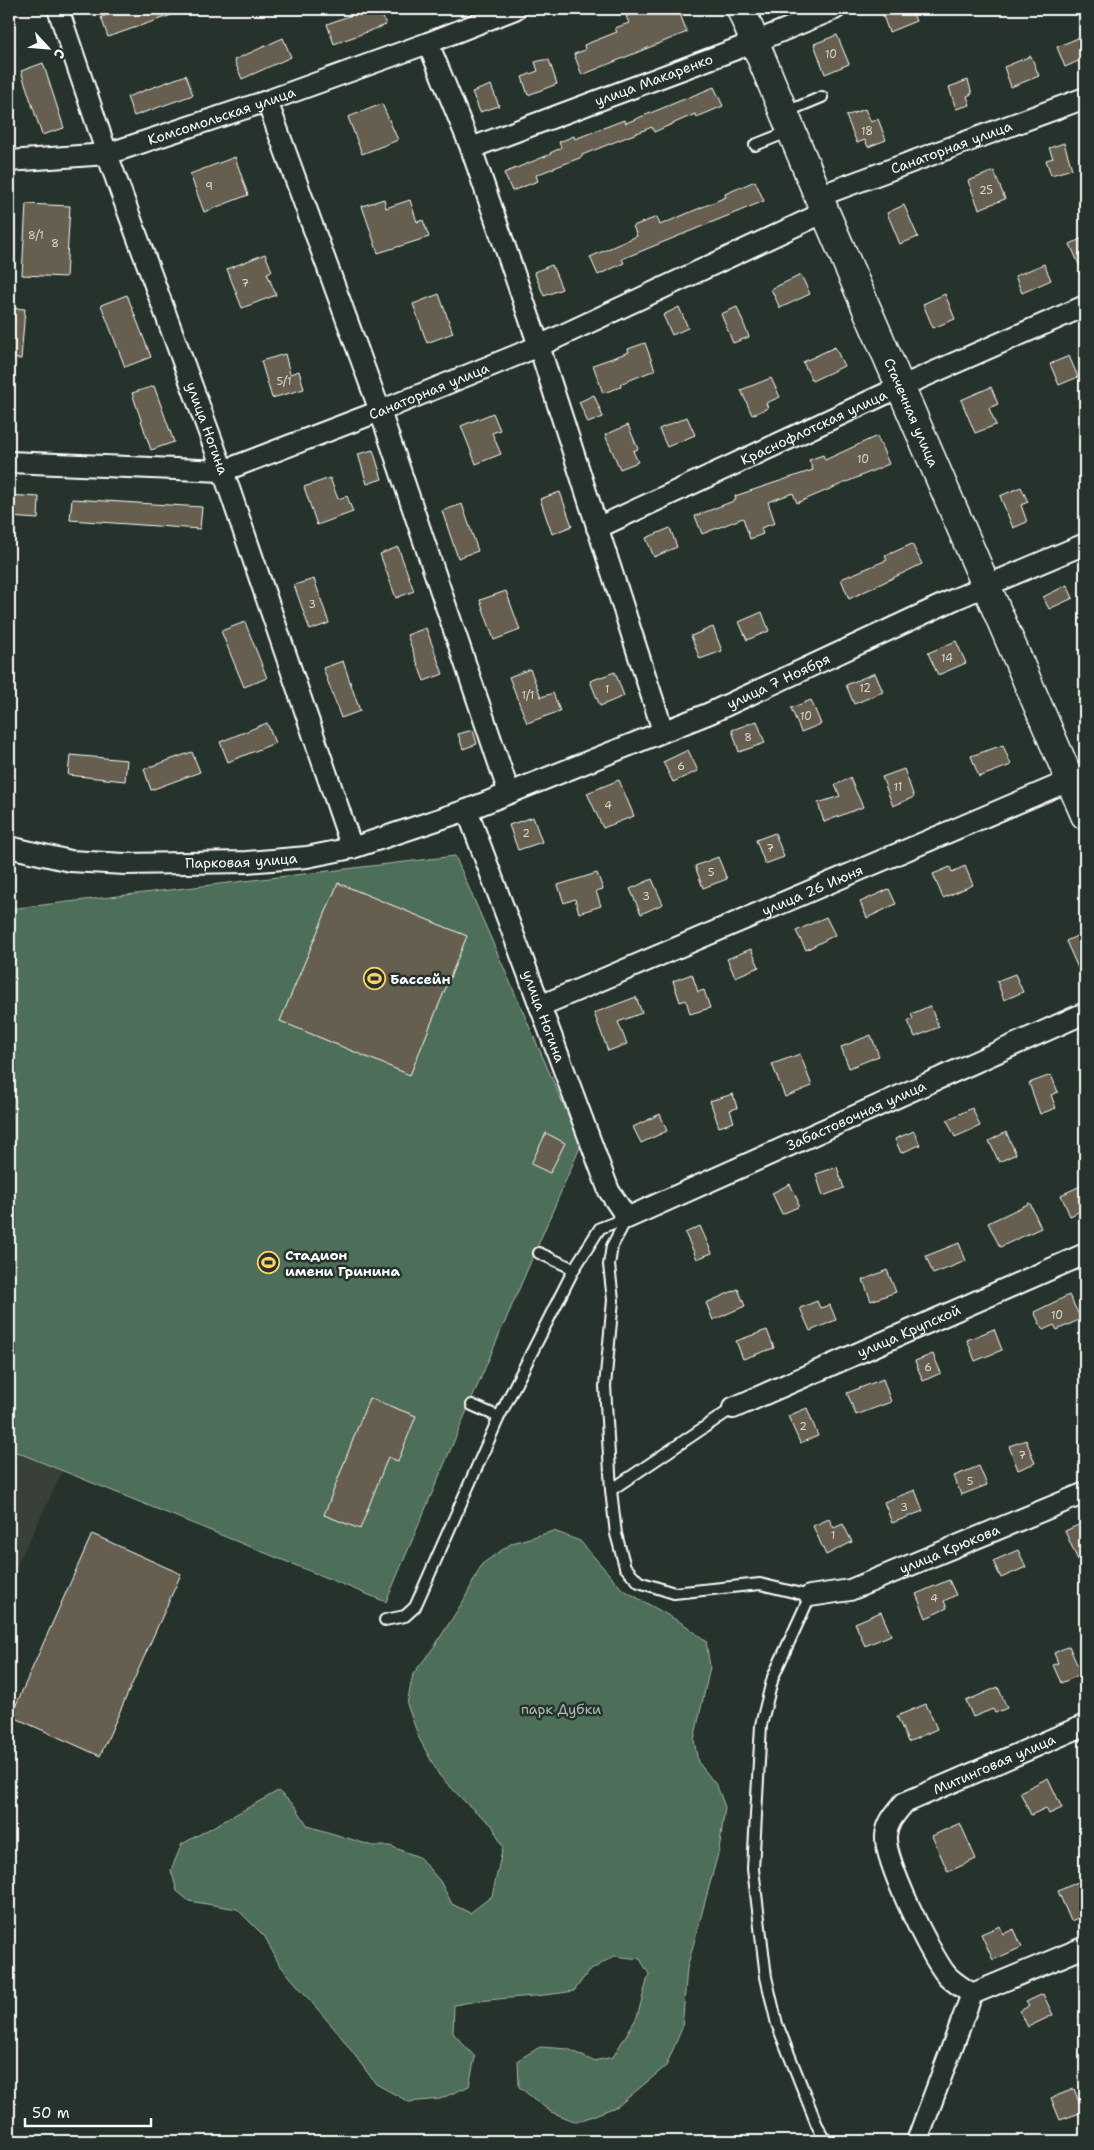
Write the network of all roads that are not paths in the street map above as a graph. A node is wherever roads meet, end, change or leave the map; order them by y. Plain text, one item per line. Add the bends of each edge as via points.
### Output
1 (58, 9) edge
2 (514, 9) edge
3 (741, 9) edge
4 (835, 9) edge
5 (755, 42) junction
6 (428, 43) junction
7 (822, 97) dead end
8 (1085, 98) edge
9 (267, 101) junction
10 (788, 121) junction
11 (755, 145) dead end
12 (471, 148) junction
13 (108, 154) junction
14 (9, 161) edge
15 (822, 204) junction
16 (1085, 306) edge
17 (539, 346) junction
18 (900, 387) junction
19 (380, 411) junction
20 (9, 462) edge
21 (223, 471) junction
22 (597, 528) junction
23 (1085, 544) edge
24 (986, 586) junction
25 (663, 731) junction
26 (1078, 777) edge
27 (509, 793) junction
28 (467, 810) junction
29 (1085, 815) edge
30 (9, 847) edge
31 (352, 848) junction
32 (540, 1006) junction
33 (1085, 1013) edge
34 (628, 1218) junction
35 (539, 1253) dead end
36 (1085, 1254) edge
37 (574, 1269) junction
38 (472, 1405) dead end
39 (733, 1408) joint
40 (499, 1417) junction
41 (611, 1490) junction
42 (1085, 1493) edge
43 (810, 1596) junction
44 (385, 1620) dead end
45 (1085, 1725) edge
46 (1085, 1947) edge
47 (972, 1994) junction
48 (826, 2141) edge
49 (917, 2141) edge

1 - 13 street, улица Ногина
2 - 6 street, Комсомольская улица
3 - 5 street, Стачечная улица
4 - 5 street, улица Макаренко
5 - 10 street, Стачечная улица
5 - 12 street, улица Макаренко
6 - 9 street, Комсомольская улица
6 - 12 street
7 - 10 lane
8 - 15 street, Санаторная улица
9 - 13 street, Комсомольская улица
9 - 19 street
10 - 11 lane
10 - 15 street, Стачечная улица
12 - 17 street
13 - 14 street, Комсомольская улица
13 - 21 street, улица Ногина
15 - 17 street, Санаторная улица
15 - 18 street, Стачечная улица
16 - 18 street, Краснофлотская улица
17 - 19 street, Санаторная улица
17 - 22 street
18 - 22 street, Краснофлотская улица
18 - 24 street, Стачечная улица
19 - 21 street, Санаторная улица
19 - 27 street
20 - 21 street, Санаторная улица
21 - 31 street, улица Ногина
22 - 25 street
23 - 24 street, улица 7 Ноября
24 - 25 street, улица 7 Ноября via 710,713
24 - 26 street, Стачечная улица
25 - 27 street, улица 7 Ноября
26 - 29 street, Стачечная улица
26 - 32 street, улица 26 Июня
27 - 28 street, улица 7 Ноября
28 - 31 street, Парковая улица
28 - 32 street, улица Ногина
30 - 31 street, Парковая улица via 70,861 144,864 247,862 307,857
32 - 34 street, улица Ногина via 610,1191
33 - 34 street, Забастовочная улица
34 - 37 lane via 600,1228
34 - 41 lane via 612,1246 609,1265 613,1300 605,1386
35 - 37 lane
36 - 39 street, улица Крупской
37 - 40 lane
38 - 40 lane
39 - 41 lane
40 - 44 lane via 415,1607 404,1616
41 - 43 lane via 616,1534 625,1567 639,1582 674,1593 760,1584
42 - 43 street, улица Крюкова via 850,1590
43 - 48 lane via 773,1677 761,1724 753,1869 766,1977 777,2024
45 - 47 street, Митинговая улица via 904,1803 890,1820 886,1836 889,1857 928,1947 946,1975
46 - 47 street
47 - 49 street

